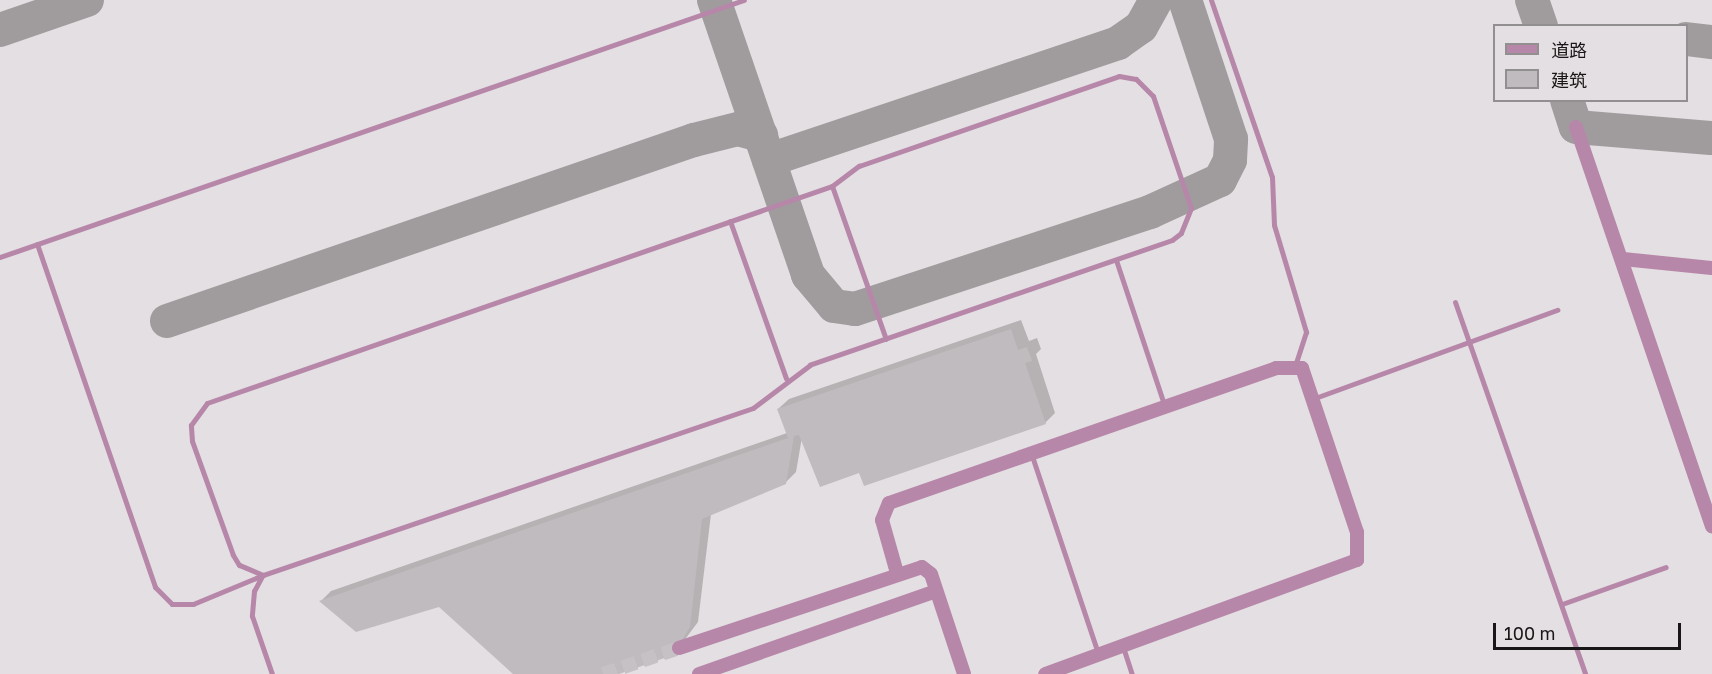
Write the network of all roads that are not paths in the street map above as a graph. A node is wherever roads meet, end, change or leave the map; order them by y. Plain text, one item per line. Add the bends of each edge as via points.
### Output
1 (744, 0) edge
2 (1211, 0) edge
3 (1576, 127) dead end
4 (832, 186) junction
5 (730, 221) junction
6 (37, 244) junction
7 (0, 257) edge
8 (1623, 259) junction
9 (1116, 260) junction
10 (1712, 268) edge
11 (1455, 302) dead end
12 (1557, 310) dead end
13 (886, 339) junction
14 (1469, 344) junction
15 (1295, 365) junction
16 (786, 378) junction
17 (1315, 398) junction
18 (1166, 409) junction
19 (1032, 456) junction
20 (1712, 527) edge
21 (1666, 567) dead end
22 (897, 573) junction
23 (263, 575) junction
24 (936, 591) junction
25 (1562, 604) junction
26 (1122, 646) junction
27 (679, 648) tunnel mouth
28 (1098, 655) junction
29 (272, 674) edge
30 (699, 674) edge
31 (964, 674) edge
32 (1045, 674) edge
33 (1132, 674) edge
34 (1585, 674) edge

1 - 6 lane
2 - 15 lane via 1272,177 1274,225 1306,332
3 - 8 street
4 - 5 lane
4 - 9 lane via 870,162 1108,79 1136,79 1153,96 1191,208 1181,233 1172,240
4 - 13 lane
5 - 16 lane
5 - 23 lane via 207,404 191,425 192,441 233,555 239,565
6 - 7 lane
6 - 23 lane via 155,588 171,604 193,604
8 - 10 street
8 - 20 street
9 - 13 lane
9 - 18 lane
11 - 14 lane
12 - 14 lane
13 - 16 lane
14 - 17 lane
14 - 25 lane
15 - 17 street via 1306,374
15 - 18 street
16 - 23 lane via 753,408
17 - 26 street via 1357,532 1357,560
18 - 19 street
19 - 22 street via 889,503 882,520
19 - 28 lane
21 - 25 lane
22 - 24 street via 926,568
22 - 27 street
23 - 29 lane via 254,591 252,616
24 - 30 street
24 - 31 street
25 - 34 lane
26 - 28 street
26 - 33 lane
28 - 32 street

